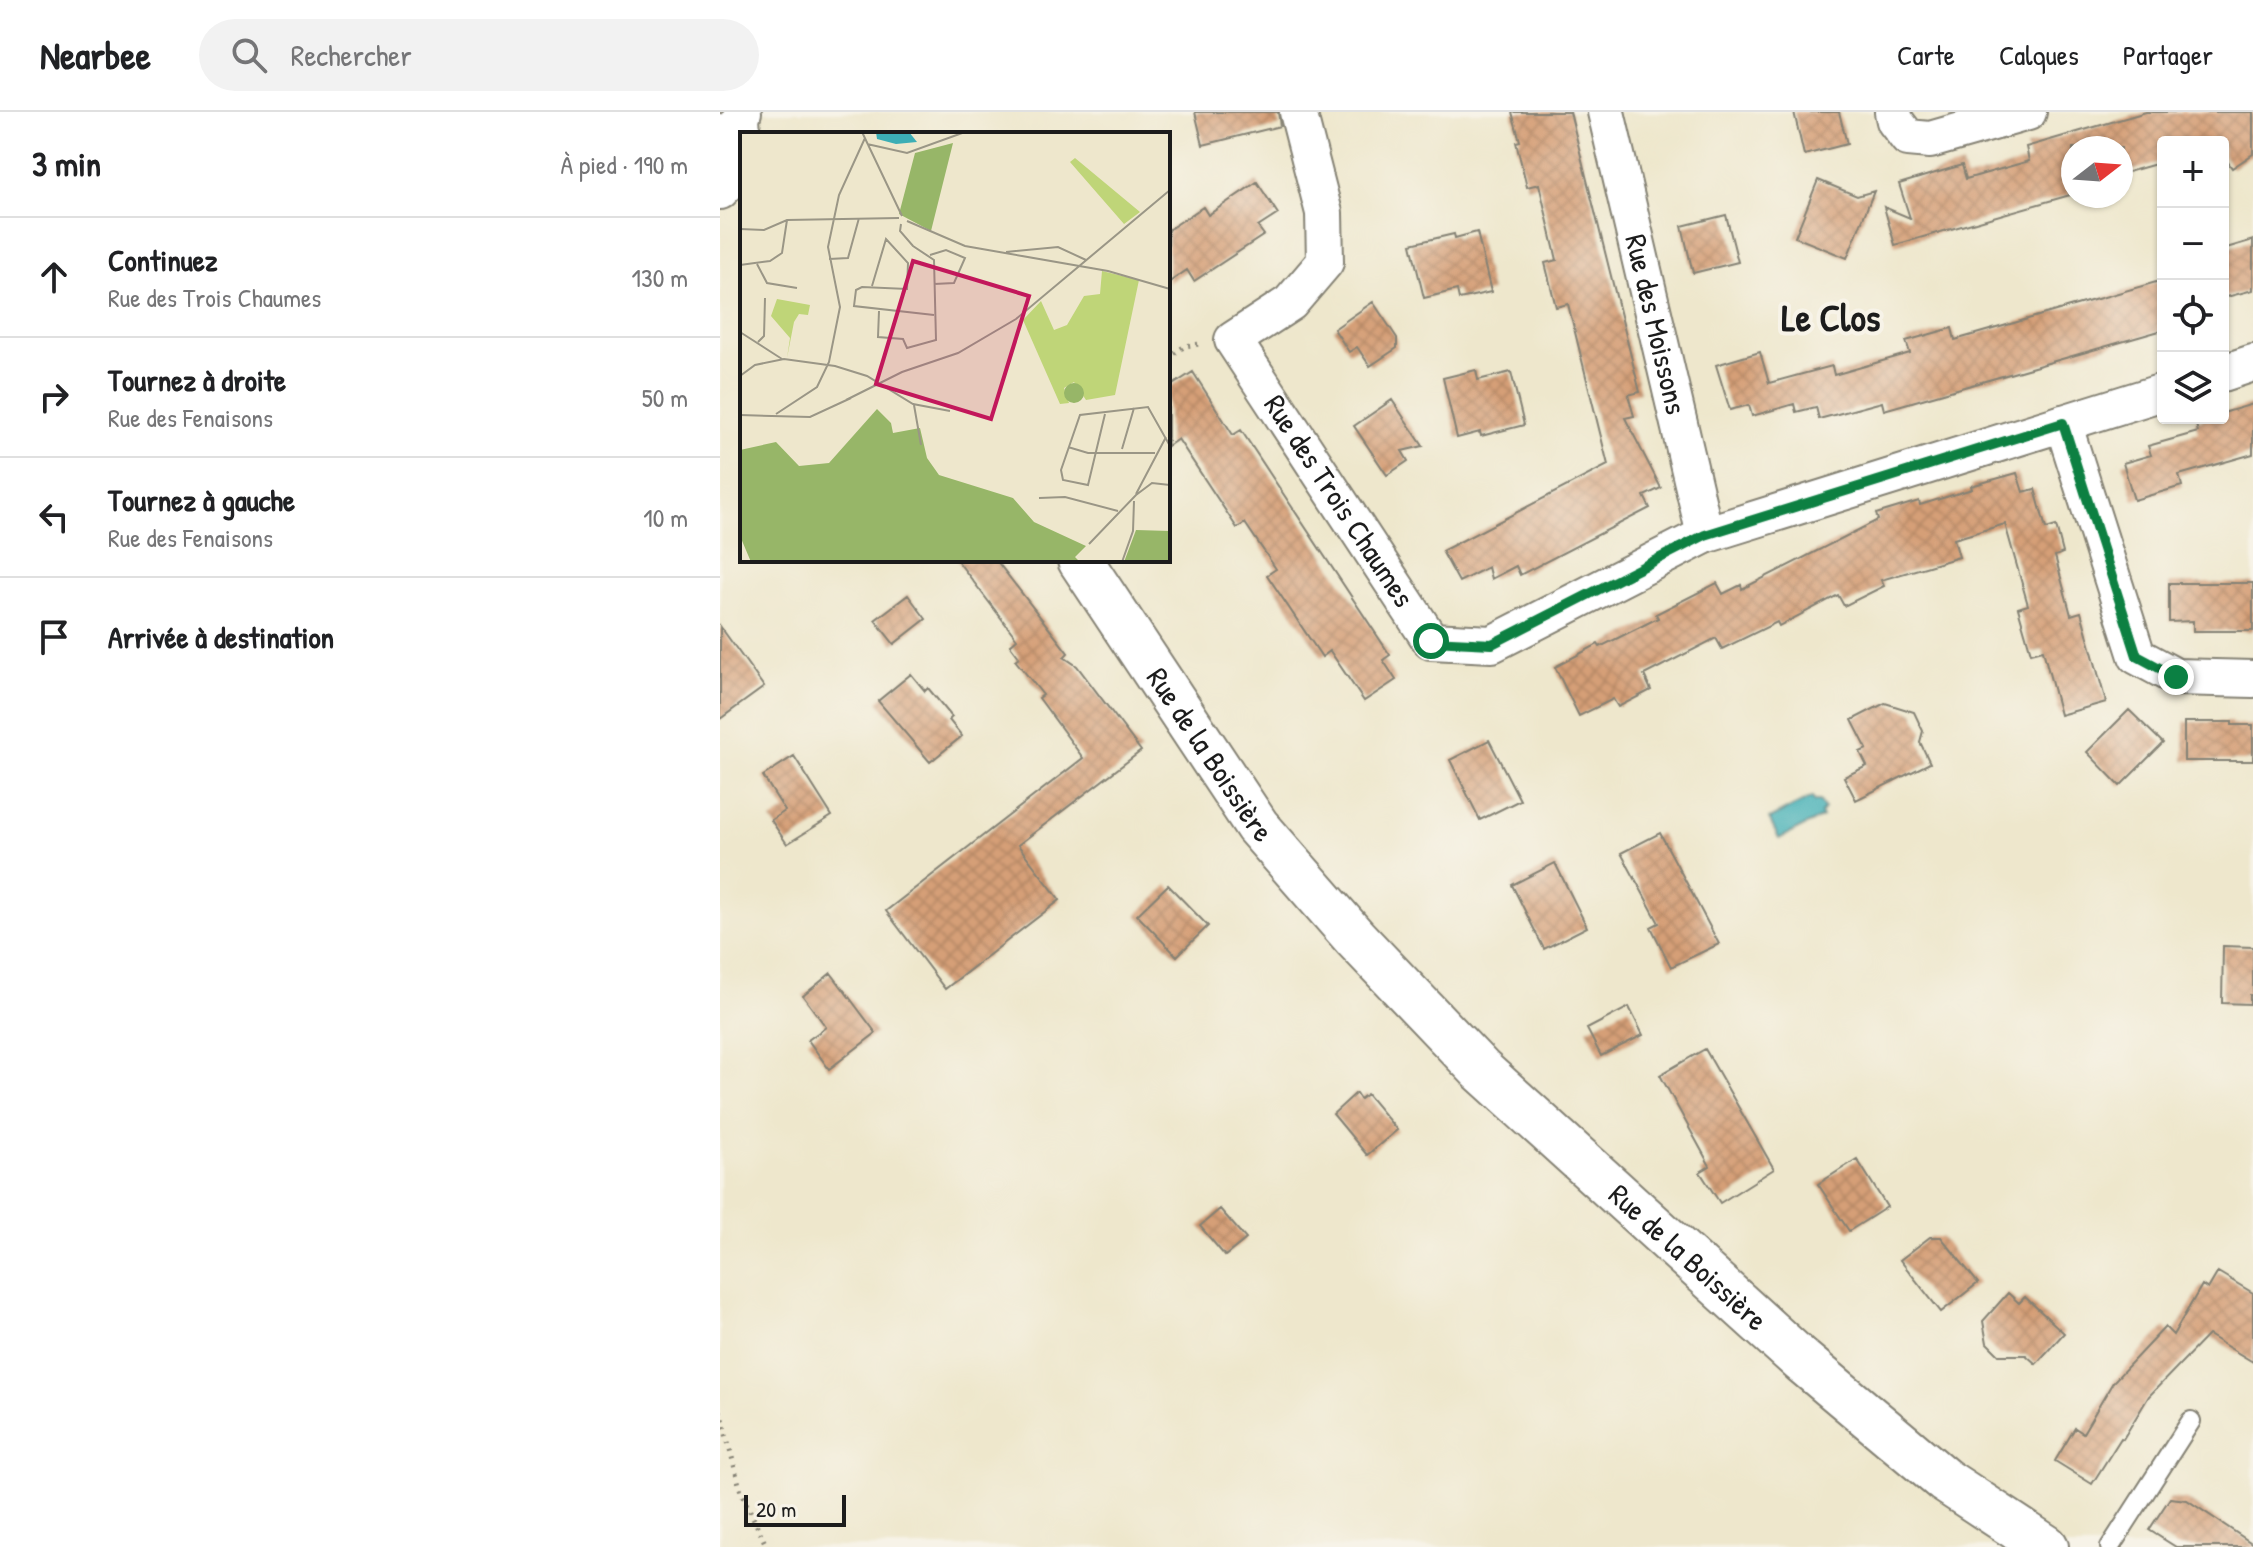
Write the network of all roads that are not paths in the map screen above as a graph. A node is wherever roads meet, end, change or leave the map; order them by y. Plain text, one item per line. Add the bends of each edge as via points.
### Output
1 (1298, 112) edge
2 (1606, 112) edge
3 (1893, 112) edge
4 (2028, 112) edge
5 (740, 137) edge
6 (720, 191) edge
7 (2253, 363) edge
8 (2229, 371) edge
9 (2157, 394) edge
10 (2063, 423) junction
11 (1705, 535) junction
12 (1081, 562) edge
13 (1109, 562) edge
14 (2253, 679) edge
15 (1355, 938) junction
16 (2191, 1421) dead end
17 (2046, 1547) edge
18 (2110, 1547) edge

1 - 11 street, Rue des Trois Chaumes via 1324,213 1325,262 1290,303 1233,340 1431,641 1492,644
2 - 11 street, Rue des Moissons
3 - 4 street via 1908,138 1930,140
5 - 6 street via 730,181
7 - 8 street
9 - 10 street, Rue des Trois Chaumes
10 - 11 street, Rue des Trois Chaumes
10 - 14 street via 2137,656 2176,677
12 - 15 main road, Rue de la Boissière via 1257,826
13 - 15 main road, Rue de la Boissière
15 - 17 main road, Rue de la Boissière via 1481,1070 1802,1361 1944,1480
16 - 18 lane

